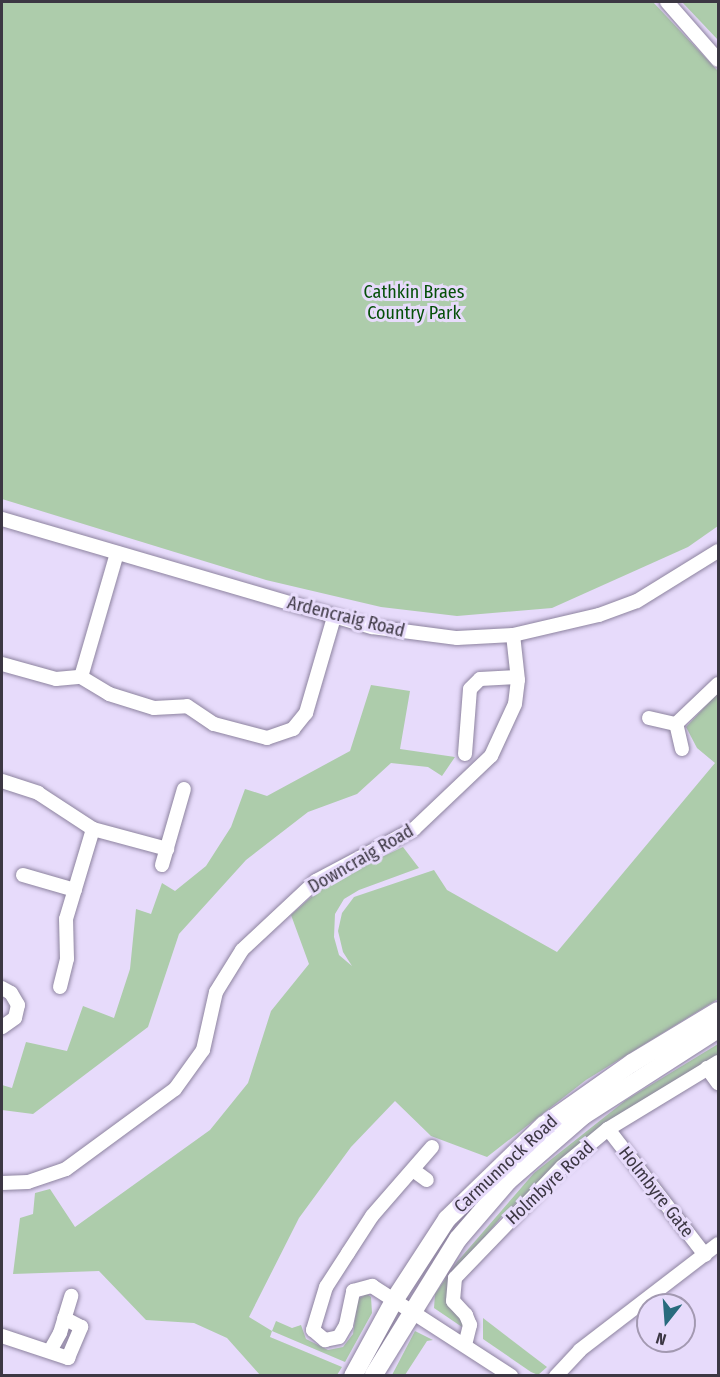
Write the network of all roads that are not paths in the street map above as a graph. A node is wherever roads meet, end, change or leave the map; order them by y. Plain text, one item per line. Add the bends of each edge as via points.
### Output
1 (667, 2) edge
2 (718, 60) edge
3 (2, 519) edge
4 (718, 551) edge
5 (117, 554) junction
6 (334, 617) junction
7 (513, 635) junction
8 (2, 663) edge
9 (81, 677) junction
10 (518, 677) junction
11 (718, 684) edge
12 (649, 718) dead end
13 (676, 724) junction
14 (682, 749) dead end
15 (465, 754) dead end
16 (2, 784) edge
17 (184, 789) dead end
18 (93, 829) junction
19 (166, 849) junction
20 (162, 865) dead end
21 (23, 875) dead end
22 (75, 890) junction
23 (60, 987) dead end
24 (2, 988) edge
25 (718, 1011) edge
26 (2, 1027) edge
27 (718, 1029) edge
28 (713, 1065) edge
29 (718, 1083) edge
30 (608, 1129) junction
31 (432, 1147) dead end
32 (413, 1170) junction
33 (427, 1180) dead end
34 (2, 1183) edge
35 (718, 1244) edge
36 (705, 1255) junction
37 (71, 1296) dead end
38 (395, 1299) junction
39 (411, 1309) junction
40 (64, 1318) junction
41 (2, 1336) edge
42 (465, 1345) junction
43 (50, 1351) junction
44 (352, 1376) edge
45 (373, 1376) edge
46 (511, 1376) edge
47 (556, 1376) edge

1 - 2 street
3 - 5 street, Ardencraig Road
4 - 7 street, Ardencraig Road via 637,601 555,628
5 - 6 street, Ardencraig Road
5 - 9 street
6 - 7 street, Ardencraig Road via 410,634 457,638
6 - 9 street via 306,713 293,729 267,738 214,724 187,706 154,708 109,694
7 - 10 street, Downcraig Road
8 - 9 street via 56,678
10 - 15 street via 480,679 470,689
10 - 34 street, Downcraig Road via 516,704 491,756 414,830 316,881 242,950 216,992 203,1050 175,1089 66,1169 28,1182
11 - 13 street
12 - 13 street
13 - 14 street
16 - 18 street via 38,793
17 - 19 street
18 - 19 street
18 - 22 street
19 - 20 street
21 - 22 street
22 - 23 street via 64,926 67,959
24 - 26 street via 11,993 18,1005 15,1018
25 - 38 main road, Carmunnock Road via 632,1063 544,1125 447,1219
27 - 39 main road, Carmunnock Road via 584,1115 536,1153 482,1208
28 - 29 street
28 - 30 street, Holmbyre Road
30 - 36 street, Holmbyre Gate
30 - 42 street, Holmbyre Road via 562,1167 454,1278 453,1301 470,1325
31 - 32 street
32 - 33 street
32 - 38 street via 372,1216 326,1287 313,1330 325,1340 339,1337 357,1287 372,1286
35 - 36 street
36 - 47 street via 580,1350
37 - 40 street
38 - 39 street
38 - 44 main road, Carmunnock Road
39 - 42 street
39 - 45 main road, Carmunnock Road
40 - 43 street
40 - 43 street via 81,1327 70,1357
41 - 43 street
42 - 46 street

